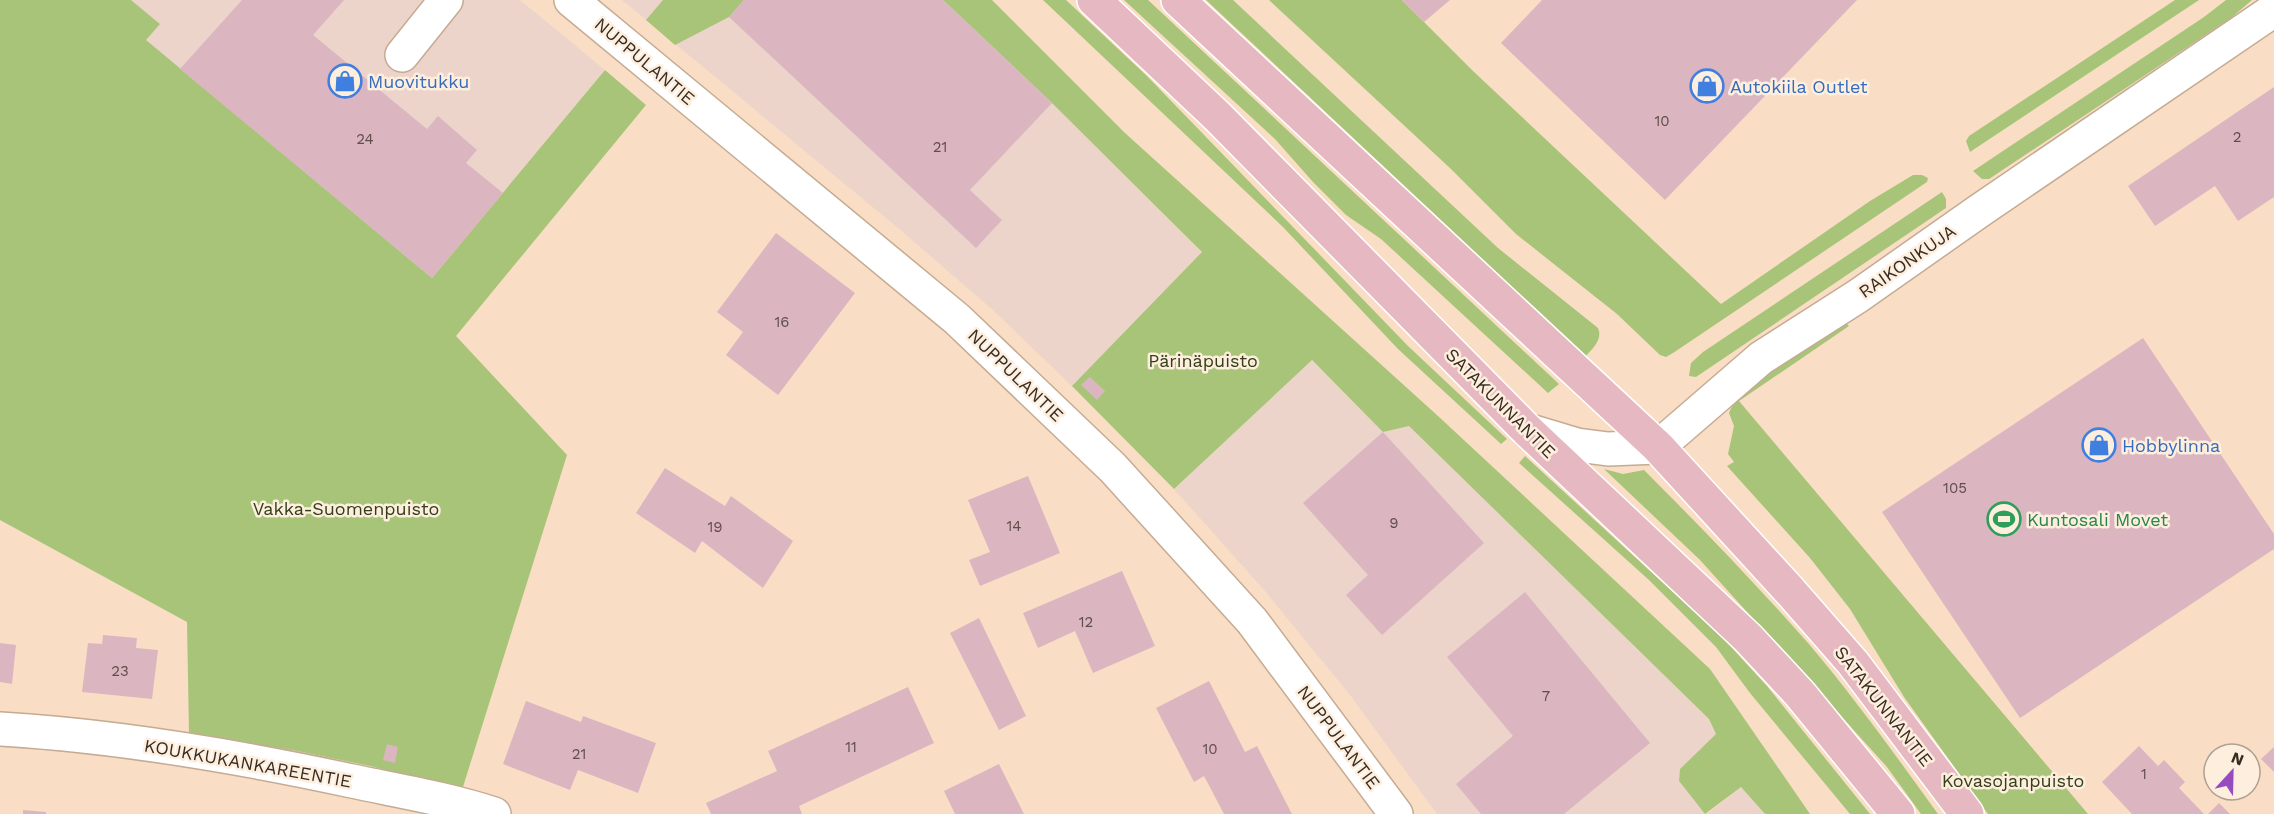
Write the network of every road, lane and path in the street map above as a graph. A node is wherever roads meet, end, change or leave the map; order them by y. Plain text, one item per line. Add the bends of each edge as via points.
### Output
1 (446, 0) edge
2 (571, 0) edge
3 (1094, 0) edge
4 (1178, 0) edge
5 (2274, 10) edge
6 (402, 55) dead end
7 (1527, 430) junction
8 (1658, 447) junction
9 (0, 729) edge
10 (494, 814) edge
11 (1396, 814) edge
12 (1898, 814) edge
13 (1967, 814) edge

1 - 6 street
2 - 11 street, NUPPULANTIE via 957,319 1113,468 1252,621
3 - 7 main road, SATAKUNNANTIE via 1217,116
4 - 8 main road, SATAKUNNANTIE
5 - 8 street, RAIKONKUJA via 1858,296 1761,358
7 - 8 street via 1577,445 1608,449
7 - 12 main road, SATAKUNNANTIE via 1748,638 1800,694
8 - 13 main road, SATAKUNNANTIE via 1853,663
9 - 10 street, KOUKKUKANKAREENTIE via 136,743 270,763

